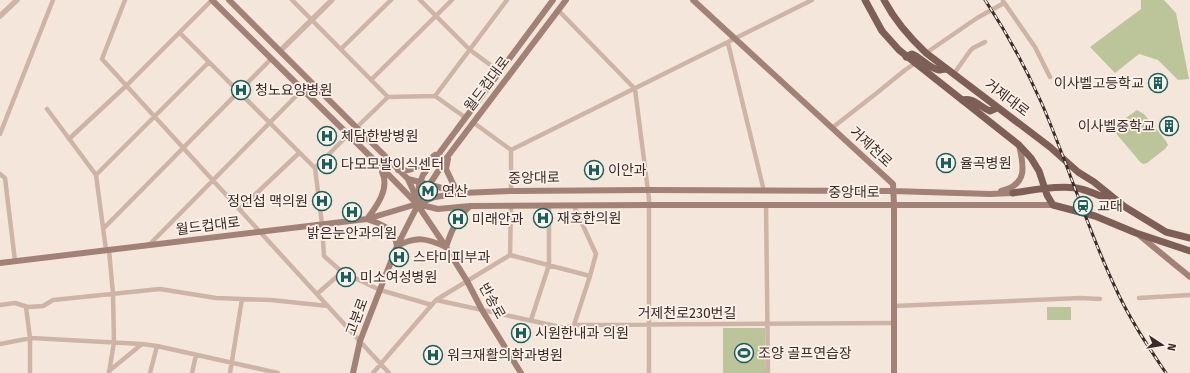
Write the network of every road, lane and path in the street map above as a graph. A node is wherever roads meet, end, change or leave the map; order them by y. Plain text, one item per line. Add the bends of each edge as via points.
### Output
1 (17, 0) edge
2 (53, 0) edge
3 (126, 0) edge
4 (212, 0) edge
5 (229, 0) edge
6 (292, 0) edge
7 (332, 0) edge
8 (391, 0) edge
9 (420, 0) edge
10 (452, 0) edge
11 (507, 0) edge
12 (552, 0) edge
13 (566, 0) edge
14 (693, 0) edge
15 (812, 0) edge
16 (865, 0) edge
17 (884, 0) edge
18 (806, 1) edge
19 (1003, 1) edge
20 (558, 10) junction
21 (0, 16) edge
22 (436, 16) junction
23 (312, 20) junction
24 (180, 33) junction
25 (735, 39) junction
26 (985, 42) dead end
27 (728, 43) junction
28 (341, 49) junction
29 (470, 50) junction
30 (280, 51) junction
31 (926, 53) junction
32 (906, 57) junction
33 (271, 58) junction
34 (209, 62) junction
35 (914, 64) junction
36 (946, 69) junction
37 (500, 72) junction
38 (953, 75) junction
39 (1050, 78) dead end
40 (371, 80) junction
41 (126, 85) junction
42 (635, 88) junction
43 (302, 90) junction
44 (239, 92) junction
45 (435, 96) junction
46 (388, 97) junction
47 (962, 100) junction
48 (997, 108) junction
49 (47, 109) dead end
50 (155, 116) junction
51 (466, 118) junction
52 (269, 122) junction
53 (474, 123) junction
54 (356, 128) junction
55 (832, 128) junction
56 (0, 134) edge
57 (348, 135) junction
58 (69, 140) junction
59 (1019, 145) junction
60 (444, 147) junction
61 (184, 148) junction
62 (511, 150) junction
63 (299, 153) junction
64 (448, 156) junction
65 (379, 165) junction
66 (315, 168) junction
67 (398, 170) junction
68 (0, 174) edge
69 (96, 175) junction
70 (212, 179) junction
71 (408, 179) junction
72 (420, 182) junction
73 (429, 185) junction
74 (1045, 189) junction
75 (648, 190) junction
76 (511, 191) junction
77 (764, 191) junction
78 (893, 191) junction
79 (459, 193) junction
80 (1014, 193) joint
81 (990, 194) junction
82 (649, 202) junction
83 (417, 204) junction
84 (766, 205) junction
85 (894, 205) junction
86 (1053, 205) junction
87 (470, 206) junction
88 (511, 206) junction
89 (549, 206) junction
90 (574, 206) junction
91 (1125, 207) junction
92 (240, 209) junction
93 (367, 219) junction
94 (322, 224) junction
95 (103, 229) junction
96 (261, 231) junction
97 (1136, 233) junction
98 (1190, 238) edge
99 (149, 245) junction
100 (397, 246) junction
101 (446, 247) junction
102 (107, 250) junction
103 (1190, 251) edge
104 (510, 255) junction
105 (15, 261) junction
106 (0, 263) edge
107 (550, 265) junction
108 (342, 272) junction
109 (590, 276) junction
110 (1190, 277) edge
111 (467, 280) junction
112 (380, 290) junction
113 (113, 294) junction
114 (317, 294) junction
115 (1190, 295) edge
116 (1139, 298) dead end
117 (242, 299) junction
118 (1100, 299) dead end
119 (436, 300) junction
120 (0, 305) edge
121 (432, 305) junction
122 (328, 306) junction
123 (894, 306) junction
124 (26, 307) junction
125 (482, 310) junction
126 (531, 320) junction
127 (767, 324) junction
128 (894, 324) junction
129 (574, 325) junction
130 (649, 325) junction
131 (30, 338) junction
132 (360, 341) junction
133 (114, 342) junction
134 (0, 344) edge
135 (142, 344) junction
136 (156, 346) junction
137 (196, 355) junction
138 (233, 363) junction
139 (381, 364) junction
140 (108, 372) edge
141 (271, 372) edge
142 (30, 373) edge
143 (150, 373) edge
144 (192, 373) edge
145 (230, 373) edge
146 (278, 373) edge
147 (353, 373) edge
148 (373, 373) edge
149 (389, 373) edge
150 (521, 373) edge
151 (649, 373) edge
152 (768, 373) edge
153 (894, 373) edge

1 - 21 street
2 - 56 street
3 - 41 street via 102,58
4 - 24 street
4 - 33 main road
5 - 30 main road
6 - 23 street
7 - 23 street
8 - 28 street
9 - 22 street
10 - 22 street
11 - 29 street
12 - 37 main road, 월드컵대로
13 - 20 main road, 월드컵대로
14 - 25 main road, 거제천로
15 - 18 street
16 - 32 main road, 거제대로 via 882,31
17 - 31 main road, 거제대로 via 899,26
18 - 25 street
19 - 31 street
19 - 39 street via 1035,48
20 - 42 street
20 - 53 main road, 월드컵대로
22 - 29 street
22 - 40 street
23 - 28 street
23 - 30 street
24 - 34 street
24 - 41 street
25 - 27 street
25 - 55 main road, 거제천로
26 - 38 street via 970,51
27 - 42 street
27 - 77 street
28 - 40 street
29 - 37 street
29 - 45 street
30 - 54 main road
31 - 36 main road, 거제대로
32 - 35 main road, 거제대로
32 - 36 main road via 912,54 932,68
33 - 43 main road
33 - 44 street
34 - 44 street
34 - 50 street
35 - 47 main road, 거제대로
35 - 55 street
36 - 38 main road, 거제대로
37 - 51 main road, 월드컵대로
38 - 48 main road, 거제대로
40 - 46 street
41 - 50 street
41 - 58 street
42 - 62 street
42 - 75 street
43 - 52 street
43 - 57 main road
44 - 52 street
44 - 61 street
45 - 46 street
45 - 51 street
46 - 54 street
47 - 48 main road via 967,98 990,111
47 - 59 main road, 거제대로
48 - 91 main road, 거제대로
49 - 58 street
50 - 61 street
50 - 69 street
51 - 60 main road, 월드컵대로
52 - 63 street
52 - 70 street
53 - 62 street
53 - 64 main road, 월드컵대로
54 - 67 main road
55 - 78 main road, 거제천로 via 893,184
57 - 65 main road
57 - 66 street
58 - 69 street
59 - 74 main road, 거제대로 via 1039,171
59 - 81 main road via 1024,169 1018,182 1009,189
60 - 67 main road via 422,164 407,170
60 - 72 main road, 월드컵대로
61 - 70 street
61 - 95 street
62 - 76 street
63 - 66 street
63 - 92 street
64 - 73 main road, 월드컵대로
64 - 79 main road via 446,168
65 - 83 main road
65 - 93 main road via 385,177 384,188 380,200
66 - 94 street
67 - 71 main road
68 - 105 street via 5,178
69 - 95 street
70 - 92 street
70 - 99 street
71 - 72 main road
71 - 83 main road
72 - 73 main road
72 - 83 main road, 월드컵대로
73 - 79 main road
73 - 83 main road, 월드컵대로
74 - 80 main road, 거제대로
74 - 86 main road, 거제대로
74 - 91 main road, 거제대로 via 1080,188
75 - 76 main road, 중앙대로
75 - 77 main road, 중앙대로
75 - 82 street
76 - 79 main road, 중앙대로
77 - 78 main road, 중앙대로
78 - 81 main road, 중앙대로
78 - 85 main road, 거제천로
79 - 83 main road, 중앙대로 via 435,197
80 - 81 main road, 중앙대로
82 - 84 main road, 중앙대로
82 - 90 main road, 중앙대로
82 - 130 street
83 - 87 main road, 중앙대로 via 438,209
83 - 93 main road, 월드컵대로
83 - 100 main road, 고분로
83 - 101 main road, 반송로
84 - 85 main road, 중앙대로
84 - 127 street
85 - 86 main road, 중앙대로
85 - 123 main road, 거제천로
86 - 97 main road, 중앙대로 via 1095,216
87 - 88 main road, 중앙대로
87 - 101 main road via 456,221
88 - 89 main road, 중앙대로
88 - 104 street, 중앙대로
89 - 90 main road, 중앙대로
89 - 107 street
90 - 109 street via 596,254
91 - 98 main road, 거제대로 via 1166,232
92 - 96 street
93 - 94 main road, 월드컵대로
93 - 100 main road via 384,225 392,232
94 - 96 main road, 월드컵대로
94 - 108 street via 324,256
95 - 102 street
96 - 99 main road, 월드컵대로
96 - 114 street
97 - 103 main road, 중앙대로
97 - 110 main road
99 - 102 main road, 월드컵대로
100 - 101 main road via 416,239 429,240
100 - 112 main road, 고분로
101 - 111 main road, 반송로
102 - 105 main road, 월드컵대로
102 - 113 street
104 - 107 street
104 - 111 street, 반송로
105 - 106 main road, 월드컵대로
107 - 109 street
107 - 126 street
108 - 112 street
108 - 114 street
109 - 129 street
111 - 119 street
111 - 125 main road, 반송로
112 - 121 street
112 - 132 main road, 고분로
113 - 117 street via 160,289 216,298
113 - 124 street via 53,300 43,306
113 - 133 street
114 - 122 street
115 - 116 street
117 - 122 street
117 - 138 street
118 - 123 street
119 - 121 street
119 - 125 street, 거제천로230번길
120 - 124 street via 15,303
121 - 139 street
122 - 132 street
123 - 128 main road, 거제천로
124 - 131 street
125 - 126 street, 거제천로230번길
125 - 150 main road, 반송로
126 - 129 street, 거제천로230번길 via 565,328
127 - 128 street, 거제천로230번길
127 - 130 street, 거제천로230번길
127 - 152 street
128 - 153 main road, 거제천로
129 - 130 street, 거제천로230번길
130 - 151 street
131 - 133 street
131 - 134 street
131 - 142 street
132 - 139 street
132 - 147 main road, 고분로
133 - 135 street
133 - 140 street
135 - 136 street
135 - 140 street
136 - 137 street
136 - 143 street
137 - 138 street
137 - 144 street
138 - 141 street
138 - 145 street
139 - 148 street
139 - 149 street
141 - 146 street

